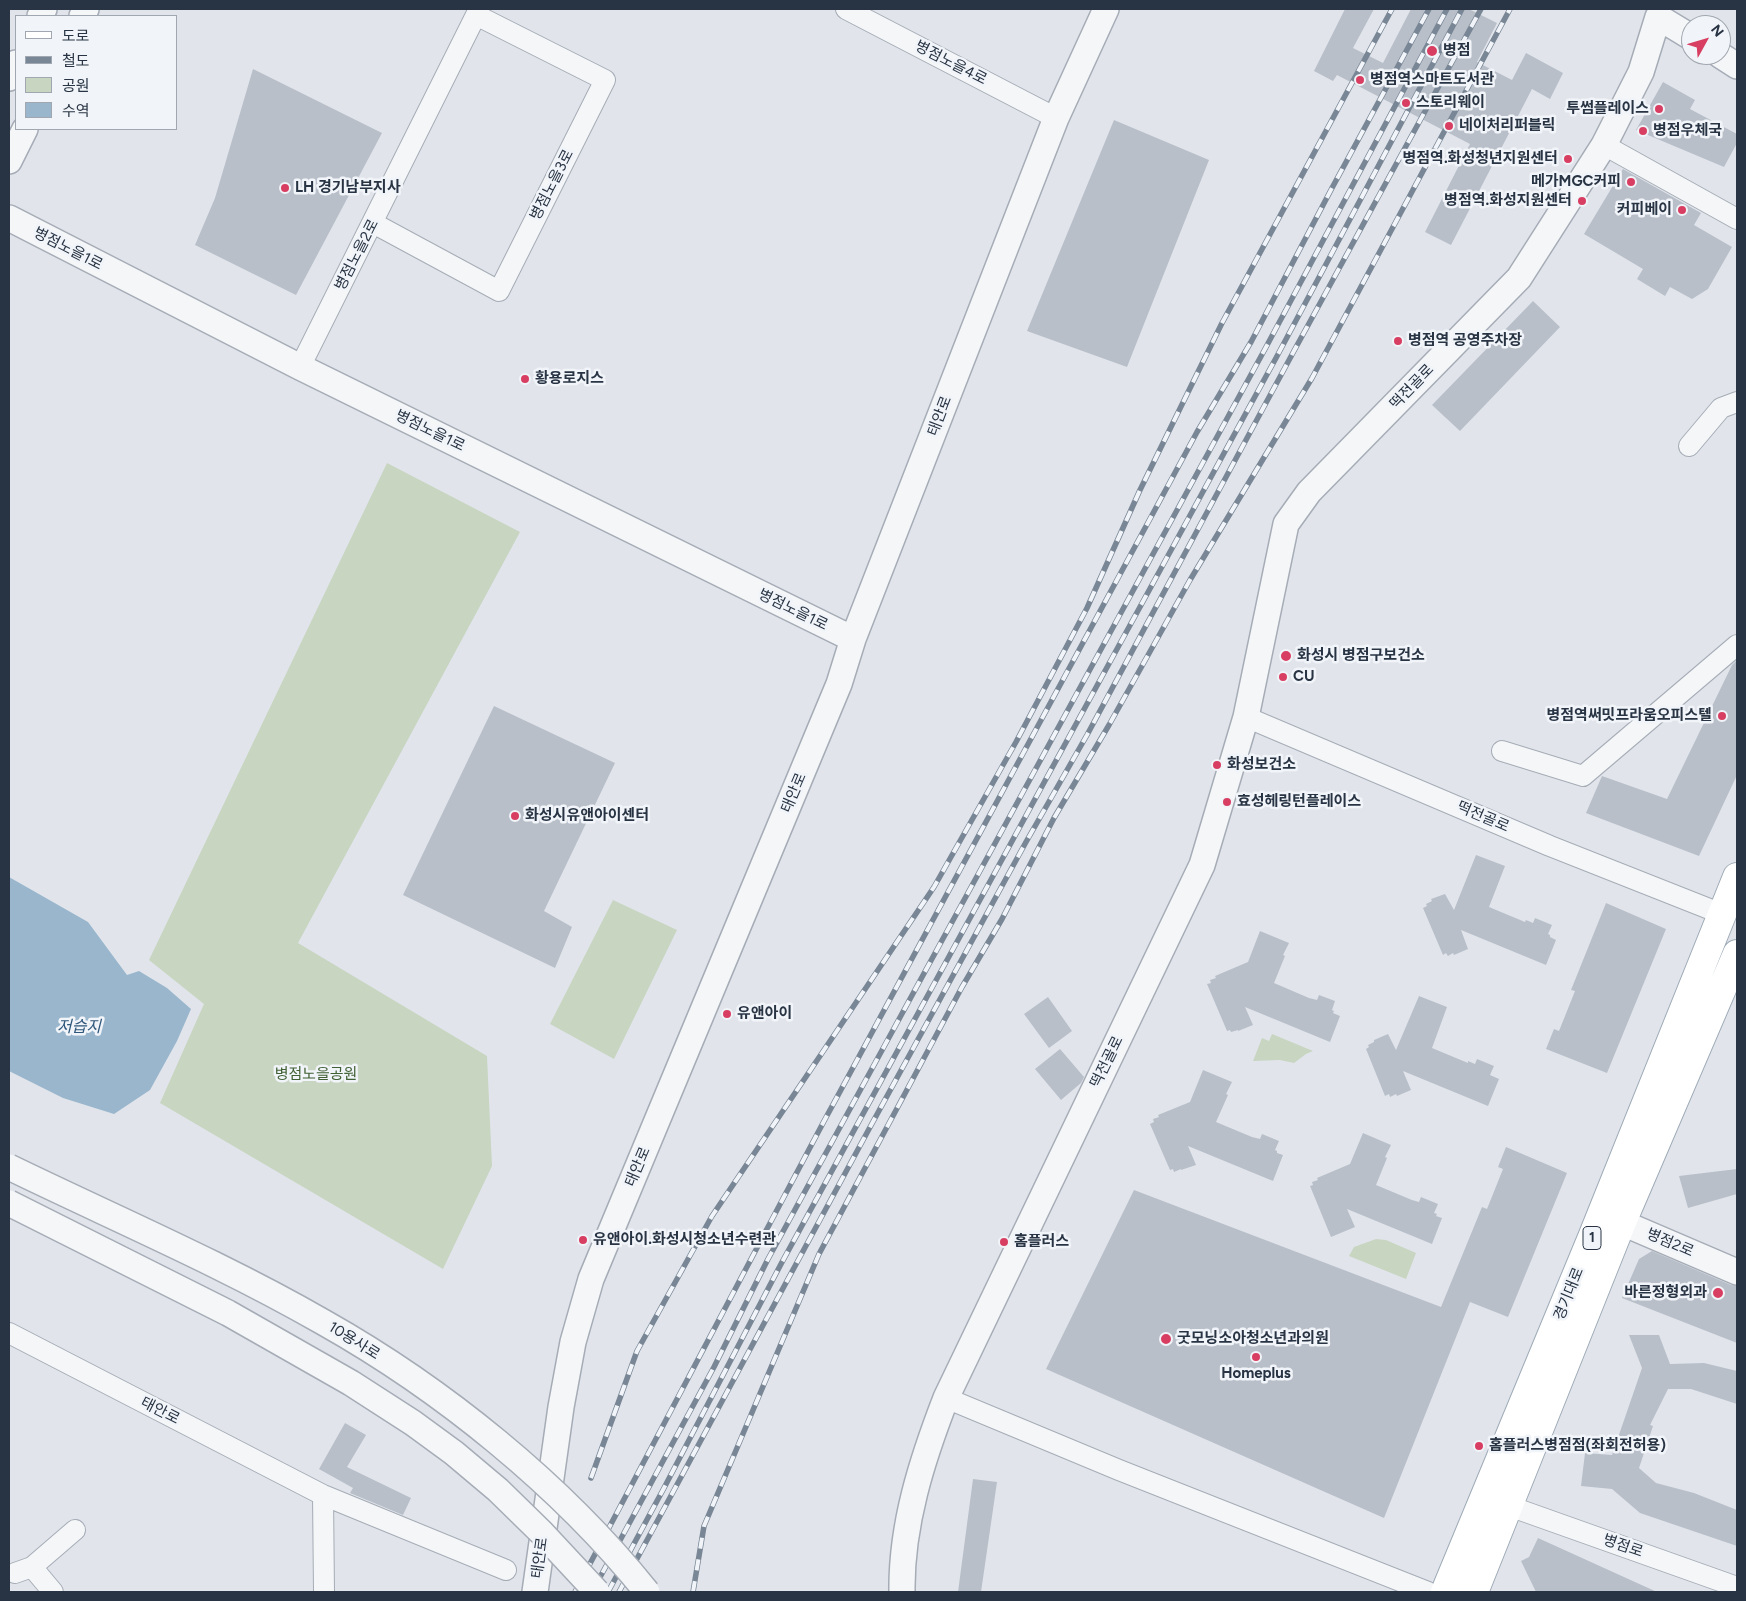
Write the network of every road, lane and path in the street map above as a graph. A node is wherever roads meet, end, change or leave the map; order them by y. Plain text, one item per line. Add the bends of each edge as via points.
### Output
1 (846, 9) edge
2 (1106, 9) edge
3 (478, 12) edge
4 (1660, 13) edge
5 (1681, 30) edge
6 (1056, 118) junction
7 (24, 130) edge
8 (1604, 145) junction
9 (9, 161) edge
10 (9, 218) edge
11 (1737, 219) edge
12 (373, 223) junction
13 (300, 367) junction
14 (1737, 402) edge
15 (1688, 446) dead end
16 (853, 639) junction
17 (1737, 645) edge
18 (1246, 717) junction
19 (1502, 751) dead end
20 (1736, 874) edge
21 (1722, 914) junction
22 (1737, 954) edge
23 (9, 1167) edge
24 (9, 1203) edge
25 (1612, 1218) junction
26 (1737, 1272) edge
27 (9, 1334) edge
28 (946, 1398) junction
29 (323, 1495) junction
30 (1509, 1506) junction
31 (75, 1530) dead end
32 (506, 1570) dead end
33 (1737, 1587) edge
34 (53, 1592) edge
35 (324, 1592) edge
36 (535, 1592) edge
37 (597, 1592) edge
38 (647, 1592) edge
39 (902, 1592) edge
40 (1428, 1592) edge
41 (1446, 1592) edge
42 (1474, 1592) edge

1 - 6 street, 병점노을4로
2 - 6 street, 태안로
3 - 12 street, 병점노을2로
3 - 12 street, 병점노을3로 via 605,80 499,290
4 - 5 street
4 - 8 street, 떡전골로 via 1641,72
6 - 16 street, 태안로
7 - 9 street
8 - 11 street
8 - 18 street, 떡전골로 via 1519,278 1309,492 1286,524
10 - 13 street, 병점노을1로
12 - 13 street, 병점노을2로
13 - 16 street, 병점노을1로
14 - 15 street via 1720,408
16 - 36 street, 태안로 via 839,684 591,1279 573,1342 561,1407
17 - 19 street via 1583,776
18 - 21 street, 떡전골로 via 1550,846
18 - 28 street, 떡전골로 via 1202,865
20 - 21 main road, 경기대로 / 1
21 - 25 main road, 경기대로 / 1
22 - 25 main road, 경기대로 / 1
23 - 38 street, 10용사로, bridge via 258,1287 324,1322 392,1365 480,1429 558,1496
24 - 37 street, bridge via 228,1312 344,1378 413,1423 498,1490
25 - 26 street, 병점2로
25 - 30 main road, 경기대로 / 1
25 - 41 main road, 경기대로 / 1
27 - 29 street, 태안로
28 - 39 street, 떡전골로 via 917,1482 907,1535
28 - 40 street
29 - 32 street, 태안로
29 - 35 street
30 - 33 street, 병점로
30 - 42 main road, 경기대로 / 1
31 - 34 street via 23,1570

